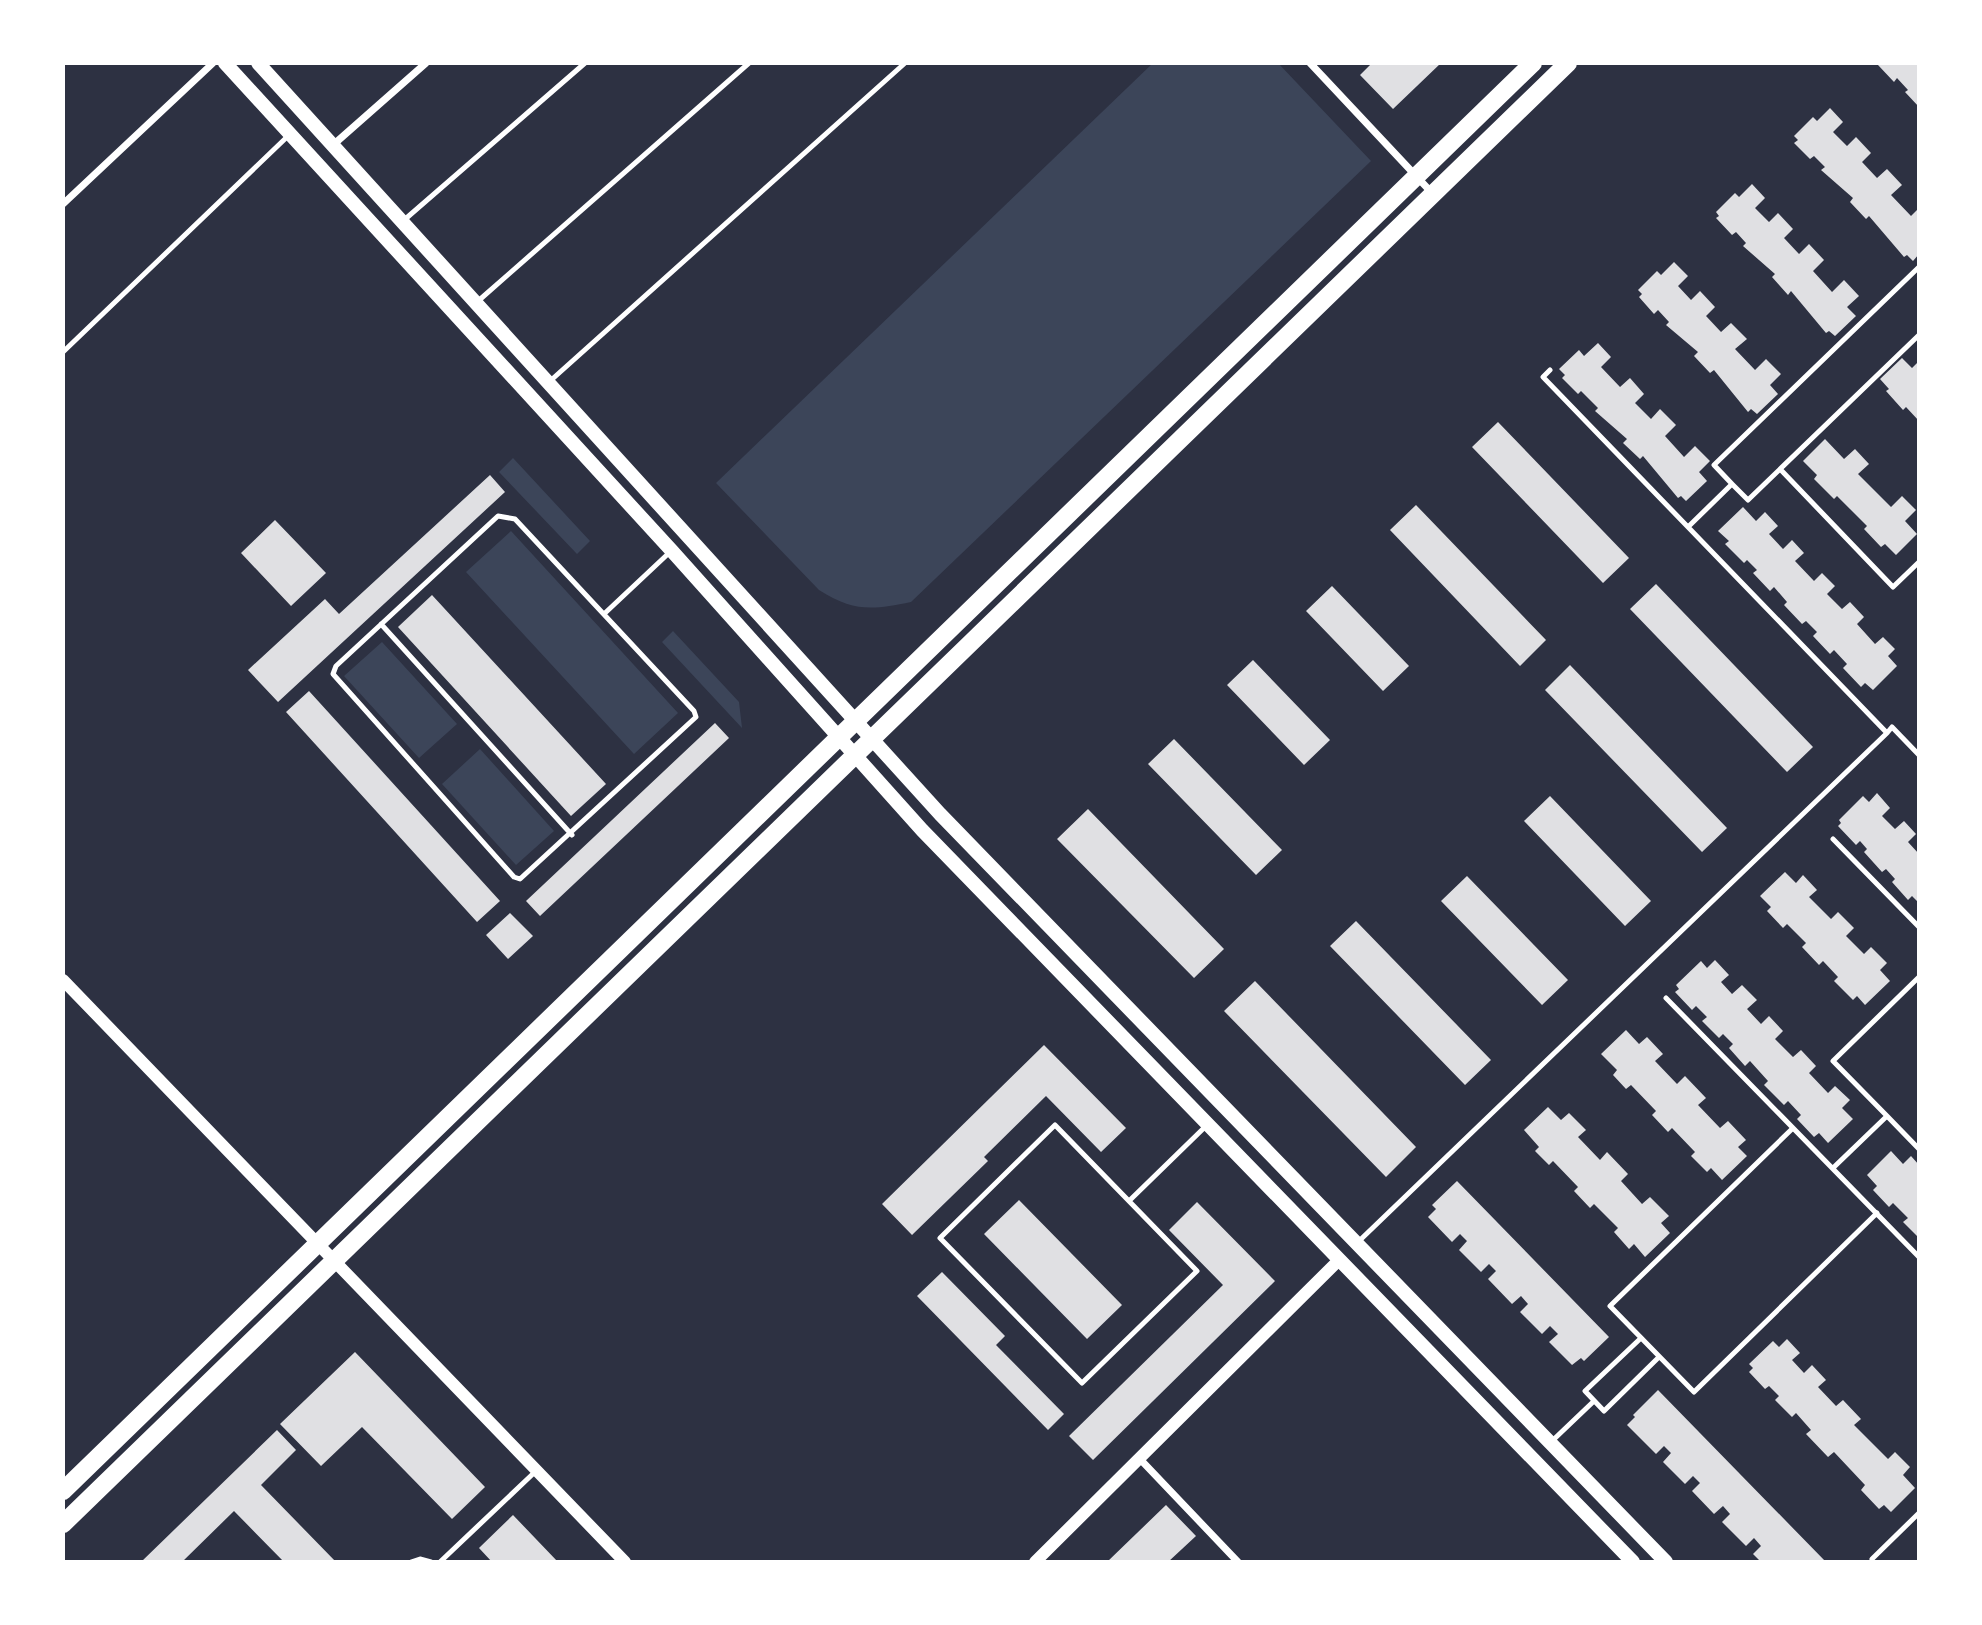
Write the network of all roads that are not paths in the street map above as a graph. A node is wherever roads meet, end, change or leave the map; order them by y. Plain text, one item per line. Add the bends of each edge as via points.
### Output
1 (213, 63) edge
2 (225, 63) edge
3 (258, 63) edge
4 (426, 63) edge
5 (584, 63) edge
6 (749, 63) edge
7 (905, 63) edge
8 (1310, 63) edge
9 (1534, 63) edge
10 (1568, 63) edge
11 (290, 134) junction
12 (333, 145) junction
13 (1418, 176) junction
14 (1433, 194) junction
15 (63, 204) edge
16 (402, 221) junction
17 (1919, 267) edge
18 (477, 302) junction
19 (1919, 335) edge
20 (63, 352) edge
21 (1550, 370) dead end
22 (550, 382) junction
23 (1780, 469) junction
24 (1732, 484) junction
25 (1688, 527) junction
26 (672, 551) junction
27 (1919, 562) edge
28 (604, 614) junction
29 (381, 624) junction
30 (856, 721) junction
31 (1887, 733) junction
32 (839, 737) junction
33 (872, 738) junction
34 (855, 755) junction
35 (1919, 755) edge
36 (572, 835) junction
37 (1833, 839) dead end
38 (1919, 927) edge
39 (1919, 977) edge
40 (63, 980) edge
41 (1666, 998) dead end
42 (1886, 1116) junction
43 (1207, 1125) junction
44 (1793, 1128) junction
45 (1919, 1149) edge
46 (1833, 1168) junction
47 (1129, 1201) junction
48 (1877, 1213) junction
49 (319, 1243) junction
50 (1356, 1244) junction
51 (1919, 1257) edge
52 (335, 1260) junction
53 (1339, 1260) junction
54 (1641, 1338) junction
55 (1660, 1357) junction
56 (1594, 1401) junction
57 (1551, 1443) junction
58 (1139, 1458) junction
59 (537, 1470) junction
60 (63, 1491) edge
61 (1919, 1513) edge
62 (63, 1524) edge
63 (1872, 1559) dead end
64 (411, 1562) edge
65 (431, 1562) edge
66 (440, 1562) edge
67 (625, 1562) edge
68 (1035, 1562) edge
69 (1238, 1562) edge
70 (1633, 1562) edge
71 (1666, 1562) edge

1 - 15 street
2 - 11 main road
3 - 12 main road
4 - 12 street
5 - 16 lane
6 - 18 lane
7 - 22 lane
8 - 13 street
9 - 13 main road
10 - 14 main road
11 - 20 lane
11 - 26 main road
12 - 16 main road
13 - 14 street
13 - 30 main road
14 - 33 main road
16 - 18 main road
17 - 24 lane via 1714,465
18 - 22 main road
19 - 23 lane
21 - 25 lane via 1543,377
22 - 30 main road
23 - 24 lane via 1748,499
23 - 27 lane via 1893,587
24 - 25 lane
25 - 31 lane
26 - 28 lane
26 - 32 main road
28 - 29 lane via 515,519 498,516
28 - 36 lane via 696,717
29 - 36 lane
29 - 36 lane via 333,674 514,877 528,874
30 - 32 main road
30 - 33 main road
31 - 35 lane via 1892,727
31 - 50 lane
32 - 34 main road
32 - 49 main road
33 - 34 main road
33 - 50 main road
34 - 43 main road
34 - 52 main road
37 - 38 lane
39 - 42 lane via 1833,1061
40 - 49 street
41 - 44 lane
42 - 45 lane
42 - 46 lane
43 - 47 lane
43 - 53 main road
44 - 46 lane
44 - 54 lane via 1610,1306
46 - 48 lane
47 - 47 lane via 1055,1125 940,1238 1082,1383 1197,1271
48 - 51 lane
48 - 55 lane via 1694,1392
49 - 52 street
49 - 60 main road
50 - 57 main road
52 - 59 street
52 - 62 main road
53 - 58 street
53 - 70 main road
54 - 55 lane
54 - 56 lane via 1586,1391
55 - 56 lane via 1604,1410
56 - 57 lane
57 - 71 main road
58 - 68 street
58 - 69 street
59 - 66 lane
59 - 67 street
61 - 63 lane
64 - 65 lane

